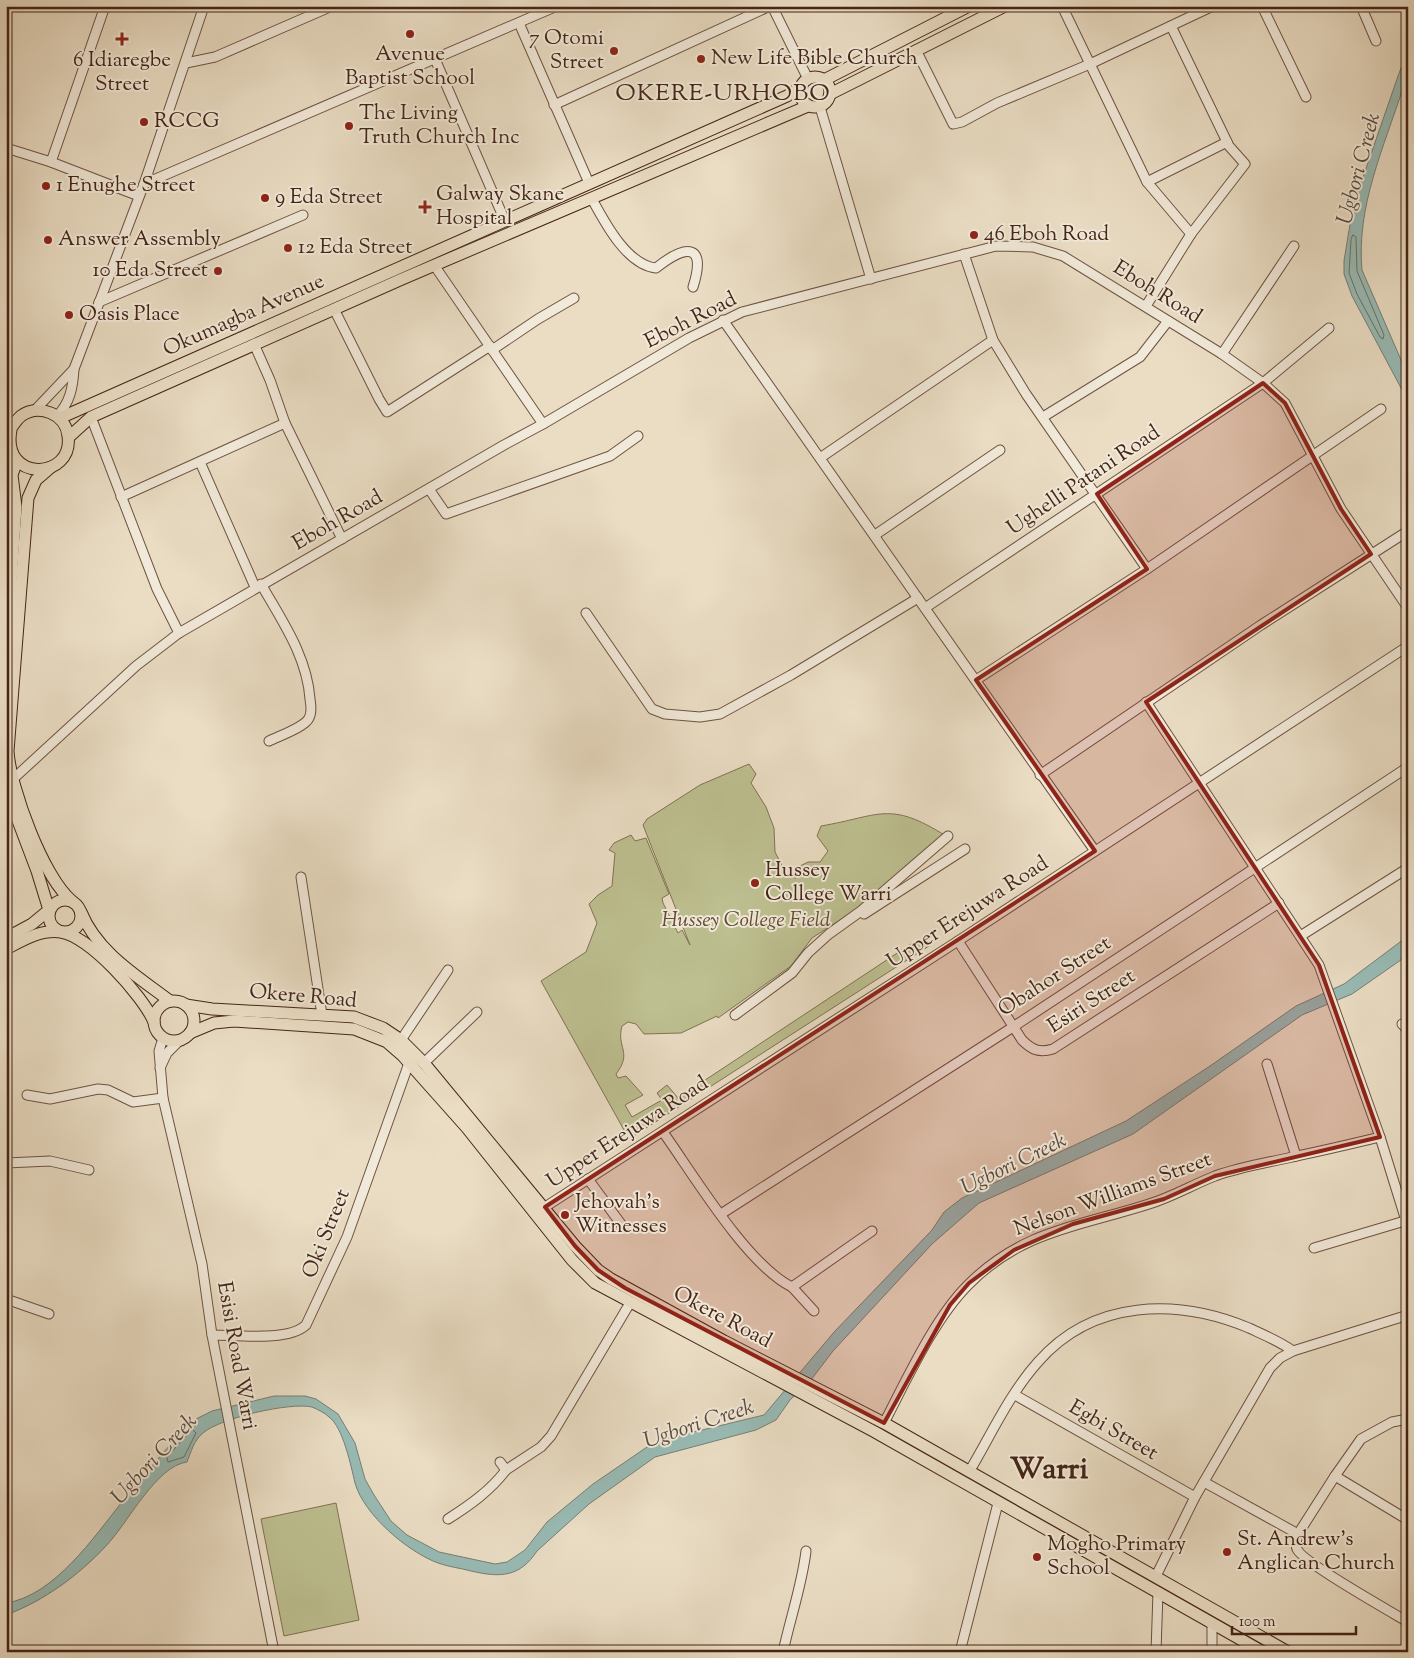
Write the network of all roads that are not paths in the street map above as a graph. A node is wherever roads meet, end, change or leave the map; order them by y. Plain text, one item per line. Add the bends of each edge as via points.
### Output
1 (106, 6) edge
2 (204, 6) edge
3 (332, 6) edge
4 (557, 6) edge
5 (771, 6) edge
6 (969, 6) edge
7 (1005, 6) edge
8 (1062, 6) edge
9 (1213, 6) edge
10 (1262, 6) edge
11 (1361, 6) edge
12 (519, 23) junction
13 (1171, 26) junction
14 (1376, 41) dead end
15 (916, 50) junction
16 (435, 59) junction
17 (186, 63) junction
18 (1090, 64) junction
19 (808, 79) junction
20 (824, 80) junction
21 (800, 88) junction
22 (830, 94) junction
23 (1306, 97) dead end
24 (554, 105) junction
25 (808, 106) junction
26 (820, 107) junction
27 (1227, 142) junction
28 (6, 148) edge
29 (51, 162) junction
30 (1147, 182) junction
31 (589, 183) junction
32 (144, 184) junction
33 (139, 196) junction
34 (592, 199) junction
35 (303, 215) dead end
36 (505, 221) junction
37 (1191, 234) junction
38 (1294, 246) dead end
39 (964, 254) junction
40 (434, 265) junction
41 (871, 279) junction
42 (693, 287) dead end
43 (574, 298) dead end
44 (99, 302) junction
45 (1146, 306) junction
46 (334, 309) junction
47 (723, 320) junction
48 (1168, 321) junction
49 (1330, 328) dead end
50 (993, 340) junction
51 (254, 344) junction
52 (491, 348) junction
53 (1222, 354) junction
54 (74, 370) junction
55 (1263, 383) junction
56 (1381, 409) dead end
57 (35, 410) junction
58 (59, 417) junction
59 (1044, 417) junction
60 (91, 418) junction
61 (285, 423) junction
62 (543, 424) junction
63 (8, 432) edge
64 (638, 436) dead end
65 (69, 437) junction
66 (1000, 450) dead end
67 (1312, 457) junction
68 (820, 458) junction
69 (13, 461) edge
70 (200, 462) junction
71 (51, 467) junction
72 (429, 489) junction
73 (1097, 494) junction
74 (121, 497) junction
75 (1408, 530) edge
76 (875, 535) junction
77 (342, 539) junction
78 (1372, 554) junction
79 (1147, 569) junction
80 (258, 585) junction
81 (918, 598) junction
82 (925, 608) junction
83 (1408, 608) edge
84 (586, 613) dead end
85 (180, 633) junction
86 (1408, 646) edge
87 (6, 655) edge
88 (976, 680) junction
89 (1146, 702) junction
90 (269, 741) dead end
91 (1408, 767) edge
92 (1040, 775) junction
93 (1200, 784) junction
94 (8, 789) edge
95 (948, 836) dead end
96 (965, 849) dead end
97 (1095, 852) junction
98 (1255, 866) junction
99 (1408, 868) edge
100 (301, 877) dead end
101 (72, 901) junction
102 (1279, 903) junction
103 (49, 910) junction
104 (81, 912) junction
105 (62, 932) junction
106 (1302, 935) junction
107 (6, 938) edge
108 (958, 942) junction
109 (818, 943) junction
110 (6, 949) edge
111 (448, 970) dead end
112 (170, 1002) junction
113 (186, 1004) junction
114 (477, 1012) dead end
115 (322, 1015) junction
116 (735, 1015) dead end
117 (154, 1022) junction
118 (1013, 1026) junction
119 (190, 1033) junction
120 (163, 1038) junction
121 (401, 1040) junction
122 (179, 1041) junction
123 (409, 1063) junction
124 (424, 1063) junction
125 (1267, 1064) dead end
126 (160, 1068) junction
127 (27, 1095) dead end
128 (163, 1098) junction
129 (663, 1132) junction
130 (1380, 1138) junction
131 (1296, 1156) junction
132 (6, 1163) edge
133 (89, 1170) dead end
134 (588, 1179) junction
135 (545, 1207) junction
136 (720, 1214) junction
137 (1407, 1222) edge
138 (621, 1224) dead end
139 (872, 1231) dead end
140 (1314, 1248) dead end
141 (792, 1287) junction
142 (6, 1299) edge
143 (630, 1303) junction
144 (814, 1311) dead end
145 (49, 1314) dead end
146 (1408, 1315) edge
147 (212, 1335) junction
148 (1292, 1351) junction
149 (788, 1379) junction
150 (1014, 1395) junction
151 (1408, 1419) edge
152 (884, 1423) junction
153 (500, 1462) dead end
154 (506, 1470) junction
155 (970, 1472) junction
156 (1334, 1476) junction
157 (1204, 1482) junction
158 (1195, 1497) junction
159 (998, 1503) junction
160 (448, 1519) dead end
161 (1408, 1520) edge
162 (1298, 1534) junction
163 (806, 1552) dead end
164 (1156, 1576) junction
165 (1158, 1592) junction
166 (1408, 1622) edge
167 (1212, 1623) junction
168 (274, 1652) edge
169 (783, 1652) edge
170 (960, 1652) edge
171 (1156, 1652) edge
172 (1212, 1652) edge
173 (1263, 1652) edge
174 (1288, 1652) edge

1 - 29 street
2 - 17 street
3 - 17 street via 214,57
4 - 12 street
5 - 19 street
5 - 24 street
6 - 20 main road
7 - 15 main road
8 - 18 street
9 - 13 street
10 - 23 street
11 - 14 street
12 - 16 street
12 - 24 street
13 - 18 street
13 - 27 street
15 - 18 street via 953,124 997,102
15 - 22 main road
16 - 32 street
16 - 36 street
17 - 32 street
18 - 30 street
19 - 20 main road
19 - 21 main road
20 - 22 main road
21 - 25 main road via 801,99
21 - 31 main road, Okumagba Avenue
22 - 26 main road
24 - 31 street
25 - 26 main road
25 - 34 main road, Okumagba Avenue
26 - 41 street
27 - 30 street
27 - 37 street via 1245,164
28 - 29 street
29 - 33 street
30 - 37 street
31 - 36 main road, Okumagba Avenue
32 - 33 street
33 - 44 street
34 - 40 main road, Okumagba Avenue
34 - 42 street via 618,241 642,264 656,268 681,252 696,254 699,261
35 - 44 street
36 - 58 main road, Okumagba Avenue
37 - 45 street
38 - 53 street
39 - 41 street, Eboh Road
39 - 45 street, Eboh Road via 996,246 1033,247 1063,256
39 - 50 street
40 - 46 main road, Okumagba Avenue
40 - 52 street
41 - 47 street, Eboh Road via 742,312
43 - 52 street
44 - 54 street
45 - 48 street, Eboh Road
46 - 51 main road, Okumagba Avenue
46 - 52 street via 387,412
47 - 62 street, Eboh Road
47 - 68 street
48 - 53 street, Eboh Road
48 - 59 street via 1140,357
49 - 55 street, Ughelli Patani Road
50 - 59 street
50 - 68 street
51 - 60 main road, Okumagba Avenue
51 - 61 street
52 - 62 street
53 - 55 street, Eboh Road
54 - 57 street
54 - 58 street via 66,407
55 - 67 street, Eboh Road via 1285,403
55 - 73 street, Ughelli Patani Road
56 - 67 street
57 - 58 main road
57 - 63 main road via 20,416
58 - 65 main road
59 - 73 street
60 - 65 main road, Okumagba Avenue
60 - 74 street
61 - 70 street
61 - 77 street
62 - 72 street, Eboh Road
63 - 69 main road
64 - 72 street via 610,456 446,514
65 - 71 main road via 65,455
66 - 76 street
67 - 78 street, Eboh Road
67 - 79 street
68 - 76 street
69 - 71 main road via 30,468
69 - 87 main road via 16,507
70 - 74 street
70 - 80 street
71 - 94 main road via 36,480 28,498 8,751
72 - 77 street, Eboh Road
73 - 79 street
73 - 82 street, Ughelli Patani Road
74 - 85 street via 157,589
75 - 78 street
76 - 81 street
77 - 80 street, Eboh Road
78 - 83 street, Eboh Road
78 - 89 street
79 - 88 street
80 - 85 street, Eboh Road
80 - 90 street via 297,647 309,684 311,708 304,724
81 - 82 street
81 - 84 street via 791,676 711,717 664,714 652,709
82 - 88 street
85 - 94 street, Eboh Road via 136,666
86 - 93 street, Upper Erejuwa Road
88 - 92 street
89 - 92 street
89 - 93 street
91 - 98 street, Obahor Street
92 - 97 street
93 - 97 street, Upper Erejuwa Road
93 - 98 street
94 - 101 main road via 49,870
94 - 103 main road
95 - 109 street via 861,911
96 - 109 street
97 - 108 street, Upper Erejuwa Road
98 - 102 street
98 - 118 street, Obahor Street
99 - 106 street
100 - 115 street
101 - 103 main road via 62,900
101 - 104 main road
102 - 106 street
102 - 118 street, Esiri Street via 1053,1049 1036,1051 1022,1040
103 - 105 main road via 50,924
103 - 107 main road
104 - 105 main road via 76,927
104 - 112 main road via 84,922 105,949
105 - 110 main road via 40,933
105 - 117 main road via 84,943 130,985
106 - 130 street via 1320,965
108 - 118 street, Esiri Street
108 - 129 street, Upper Erejuwa Road
109 - 116 street via 792,973
111 - 121 street
112 - 113 main road
112 - 117 main road via 158,1009
113 - 115 main road, Okere Road via 212,1009
113 - 119 main road via 194,1021
114 - 124 street
115 - 121 main road, Okere Road via 354,1017 383,1028
117 - 120 main road
118 - 136 street, Obahor Street
119 - 122 main road
119 - 123 main road, Okere Road via 224,1021 354,1029 387,1042
120 - 122 main road
120 - 126 street, Esisi Road Warri via 159,1052
121 - 124 main road, Okere Road
122 - 126 street via 167,1053
123 - 143 main road, Okere Road via 467,1128 584,1272 595,1283
123 - 147 street, Oki Street via 347,1237 306,1325 292,1334
124 - 135 main road, Okere Road
125 - 131 street
126 - 128 street, Esisi Road Warri
127 - 128 street via 50,1099 108,1090 133,1102
128 - 147 street, Esisi Road Warri via 202,1264
129 - 134 street, Upper Erejuwa Road
129 - 136 street
130 - 131 street, Nelson Williams Street
130 - 137 street
131 - 152 street, Nelson Williams Street via 1215,1176 1164,1199 1073,1224 1014,1250 969,1283 950,1305
132 - 133 street via 50,1161
134 - 135 street, Upper Erejuwa Road
134 - 138 street
135 - 149 main road, Okere Road via 586,1258 612,1279
136 - 141 street via 759,1262
137 - 140 street
139 - 141 street
141 - 144 street
142 - 145 street
143 - 149 main road, Okere Road
143 - 154 street via 551,1436
146 - 148 street
147 - 168 street, Esisi Road Warri
148 - 150 street via 1282,1343 1228,1320 1187,1310 1144,1308 1105,1317 1068,1336 1038,1361
148 - 157 street via 1280,1358 1262,1379
149 - 152 main road, Okere Road via 811,1384
149 - 159 main road, Okere Road via 799,1392
150 - 155 street
150 - 158 street, Egbi Street
151 - 156 street via 1384,1425 1361,1439
152 - 155 main road, Okere Road
153 - 154 street
154 - 160 street via 495,1485
155 - 164 main road, Okere Road
156 - 161 street
156 - 162 street
157 - 158 street
157 - 162 street
158 - 164 street
159 - 165 main road, Okere Road
159 - 170 street
162 - 166 street via 1296,1544 1299,1553
163 - 169 street via 804,1572
164 - 174 main road, Okere Road
165 - 167 main road, Okere Road
165 - 171 street
167 - 172 street
167 - 173 main road, Okere Road

